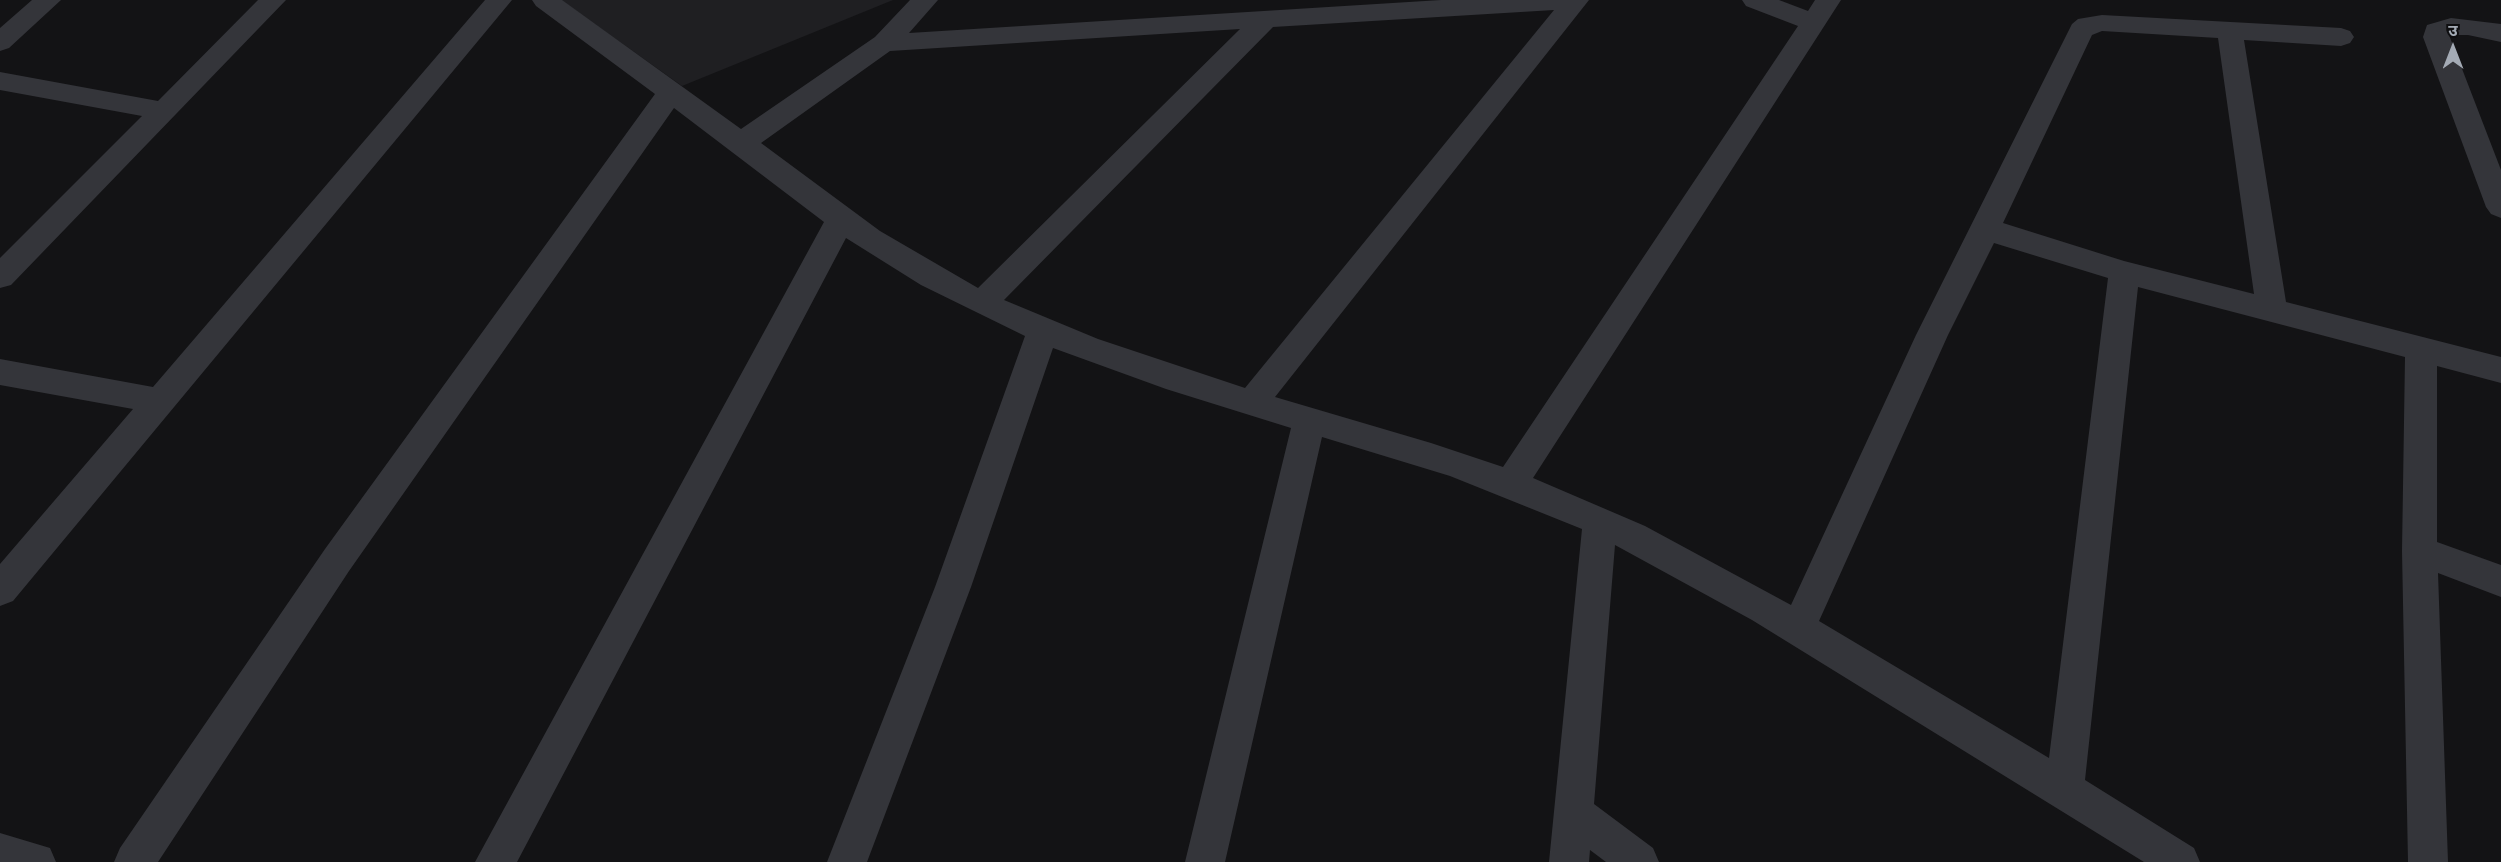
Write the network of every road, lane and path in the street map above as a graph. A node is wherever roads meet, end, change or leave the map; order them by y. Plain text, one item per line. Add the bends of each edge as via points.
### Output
1 (48, 0) edge
2 (273, 0) edge
3 (499, 0) edge
4 (545, 0) edge
5 (925, 0) edge
6 (1575, 0) edge
7 (1755, 0) edge
8 (1821, 12) edge
9 (1265, 20) junction
10 (2230, 32) junction
11 (2501, 33) edge
12 (2341, 37) dead end
13 (0, 42) edge
14 (884, 43) junction
15 (0, 81) edge
16 (670, 93) junction
17 (164, 111) junction
18 (741, 143) junction
19 (2491, 158) edge
20 (2501, 207) edge
21 (840, 219) junction
22 (1986, 229) junction
23 (2124, 273) junction
24 (0, 277) edge
25 (982, 303) junction
26 (2272, 311) junction
27 (1043, 331) junction
28 (2421, 351) junction
29 (2501, 370) edge
30 (0, 372) edge
31 (160, 401) junction
32 (1251, 404) junction
33 (1309, 421) junction
34 (1510, 484) junction
35 (1600, 522) junction
36 (2420, 551) junction
37 (2501, 581) edge
38 (0, 590) edge
39 (1798, 628) junction
40 (2065, 788) junction
41 (1574, 812) junction
42 (0, 853) edge
43 (36, 862) edge
44 (134, 862) edge
45 (495, 862) edge
46 (847, 862) edge
47 (1205, 862) edge
48 (1569, 862) edge
49 (1639, 862) edge
50 (2180, 862) edge
51 (2428, 862) edge

1 - 13 street
2 - 17 street
3 - 31 street
4 - 16 street
5 - 14 street
6 - 9 street
6 - 32 street
7 - 8 street
8 - 34 street
9 - 14 street
9 - 25 street
10 - 12 street
10 - 22 street via 2087,25 2081,30
10 - 26 street
11 - 19 street via 2455,26 2436,31
14 - 18 street
15 - 17 street
16 - 18 street
16 - 44 street via 337,560
17 - 24 street
18 - 21 street
19 - 20 street
21 - 25 street via 916,268
21 - 45 street
22 - 23 street
22 - 39 street via 1932,335
23 - 26 street
23 - 40 street
25 - 27 street
26 - 28 street
27 - 32 street
27 - 46 street via 953,587
28 - 29 street
28 - 36 street
30 - 31 street
31 - 38 street
32 - 33 street
33 - 34 street via 1412,450
33 - 47 street
34 - 35 street
35 - 39 street via 1663,551
35 - 41 street
36 - 37 street
36 - 51 street
39 - 40 street
40 - 50 street
41 - 48 street
41 - 49 street
42 - 43 street

